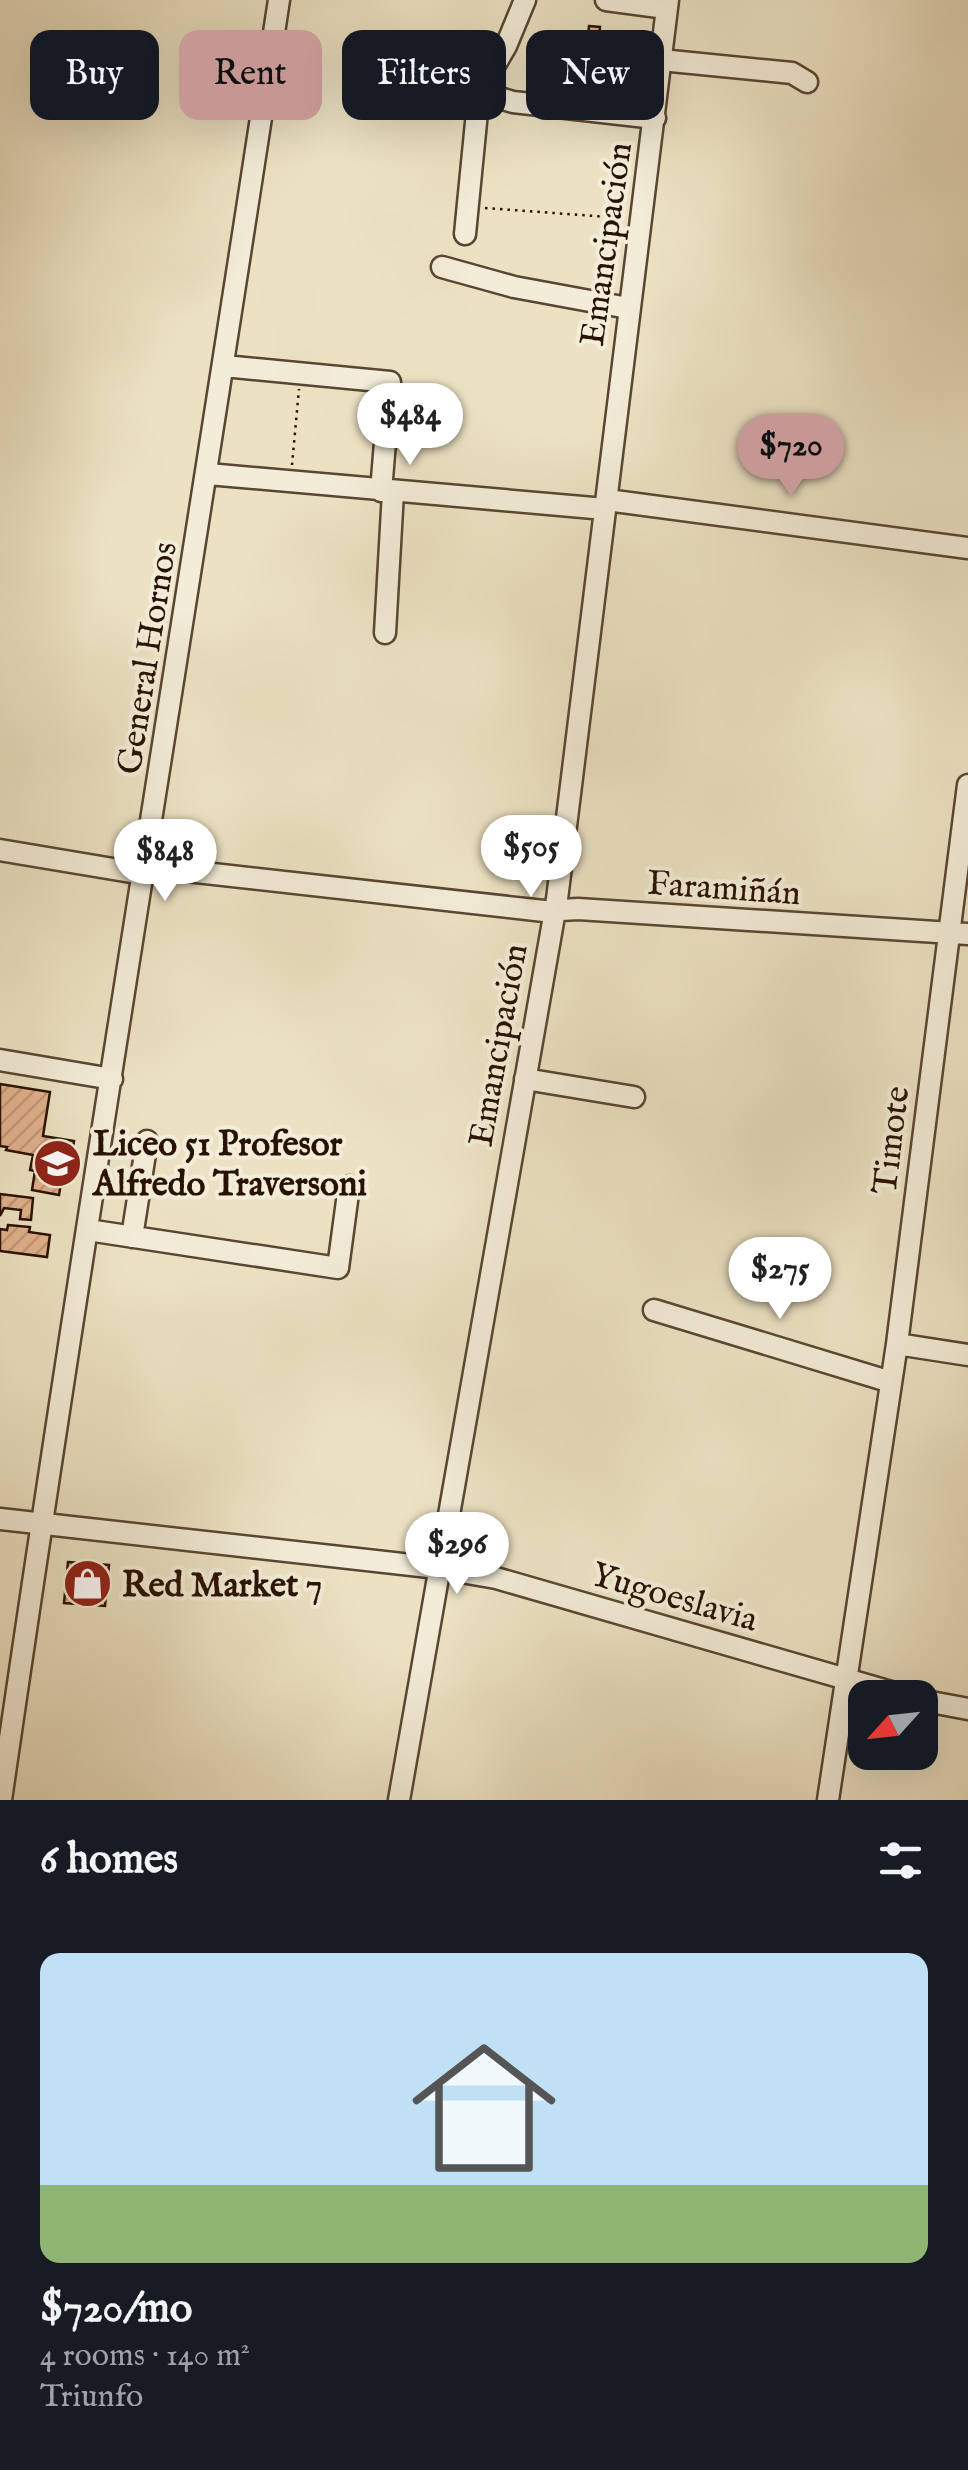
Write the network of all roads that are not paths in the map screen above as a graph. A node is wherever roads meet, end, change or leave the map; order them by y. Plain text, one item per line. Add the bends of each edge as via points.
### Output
1 (279, 0) edge
2 (525, 0) edge
3 (606, 0) edge
4 (667, 4) edge
5 (664, 32) edge
6 (506, 46) edge
7 (664, 60) edge
8 (807, 82) dead end
9 (477, 120) edge
10 (655, 120) edge
11 (465, 234) dead end
12 (442, 267) dead end
13 (628, 308) junction
14 (224, 366) junction
15 (208, 474) junction
16 (387, 491) junction
17 (606, 505) junction
18 (968, 548) edge
19 (385, 633) dead end
20 (968, 785) edge
21 (0, 850) edge
22 (144, 872) junction
23 (554, 910) junction
24 (958, 932) edge
25 (0, 1060) edge
26 (112, 1079) junction
27 (524, 1079) junction
28 (634, 1097) dead end
29 (147, 1141) dead end
30 (350, 1186) dead end
31 (88, 1230) junction
32 (132, 1237) junction
33 (654, 1310) dead end
34 (897, 1344) junction
35 (968, 1355) edge
36 (892, 1382) junction
37 (0, 1518) edge
38 (41, 1524) junction
39 (438, 1568) junction
40 (847, 1679) junction
41 (850, 1680) edge
42 (938, 1704) edge
43 (968, 1710) edge
44 (1, 1800) edge
45 (400, 1800) edge
46 (828, 1800) edge

1 - 14 street, General Hornos
2 - 6 street
3 - 4 street
4 - 5 street, Emancipación
7 - 8 street via 792,73
9 - 11 street
10 - 13 street, Emancipación
12 - 13 street
13 - 17 street, Emancipación
14 - 15 street, General Hornos
14 - 16 street via 390,382
15 - 16 street
15 - 22 street, General Hornos
16 - 17 street
16 - 19 street
17 - 18 street
17 - 23 street, Emancipación
20 - 24 street, Timote
21 - 22 street, Faramiñán
22 - 23 street, Faramiñán via 160,868
22 - 26 street, General Hornos
23 - 24 street, Faramiñán
23 - 27 street, Emancipación
24 - 34 street, Timote
25 - 26 street
26 - 31 street, General Hornos
27 - 28 street
27 - 39 street, Emancipación
29 - 32 street
30 - 32 street via 338,1268
31 - 32 street
31 - 38 street, General Hornos
33 - 36 street
34 - 35 street
34 - 36 street, Timote
36 - 40 street, Timote
37 - 38 street, Yugoeslavia
38 - 39 street, Yugoeslavia
38 - 44 street, General Hornos
39 - 40 street, Yugoeslavia via 496,1578
39 - 45 street, Emancipación
40 - 41 street, Yugoeslavia
40 - 46 street, Timote
42 - 43 street

